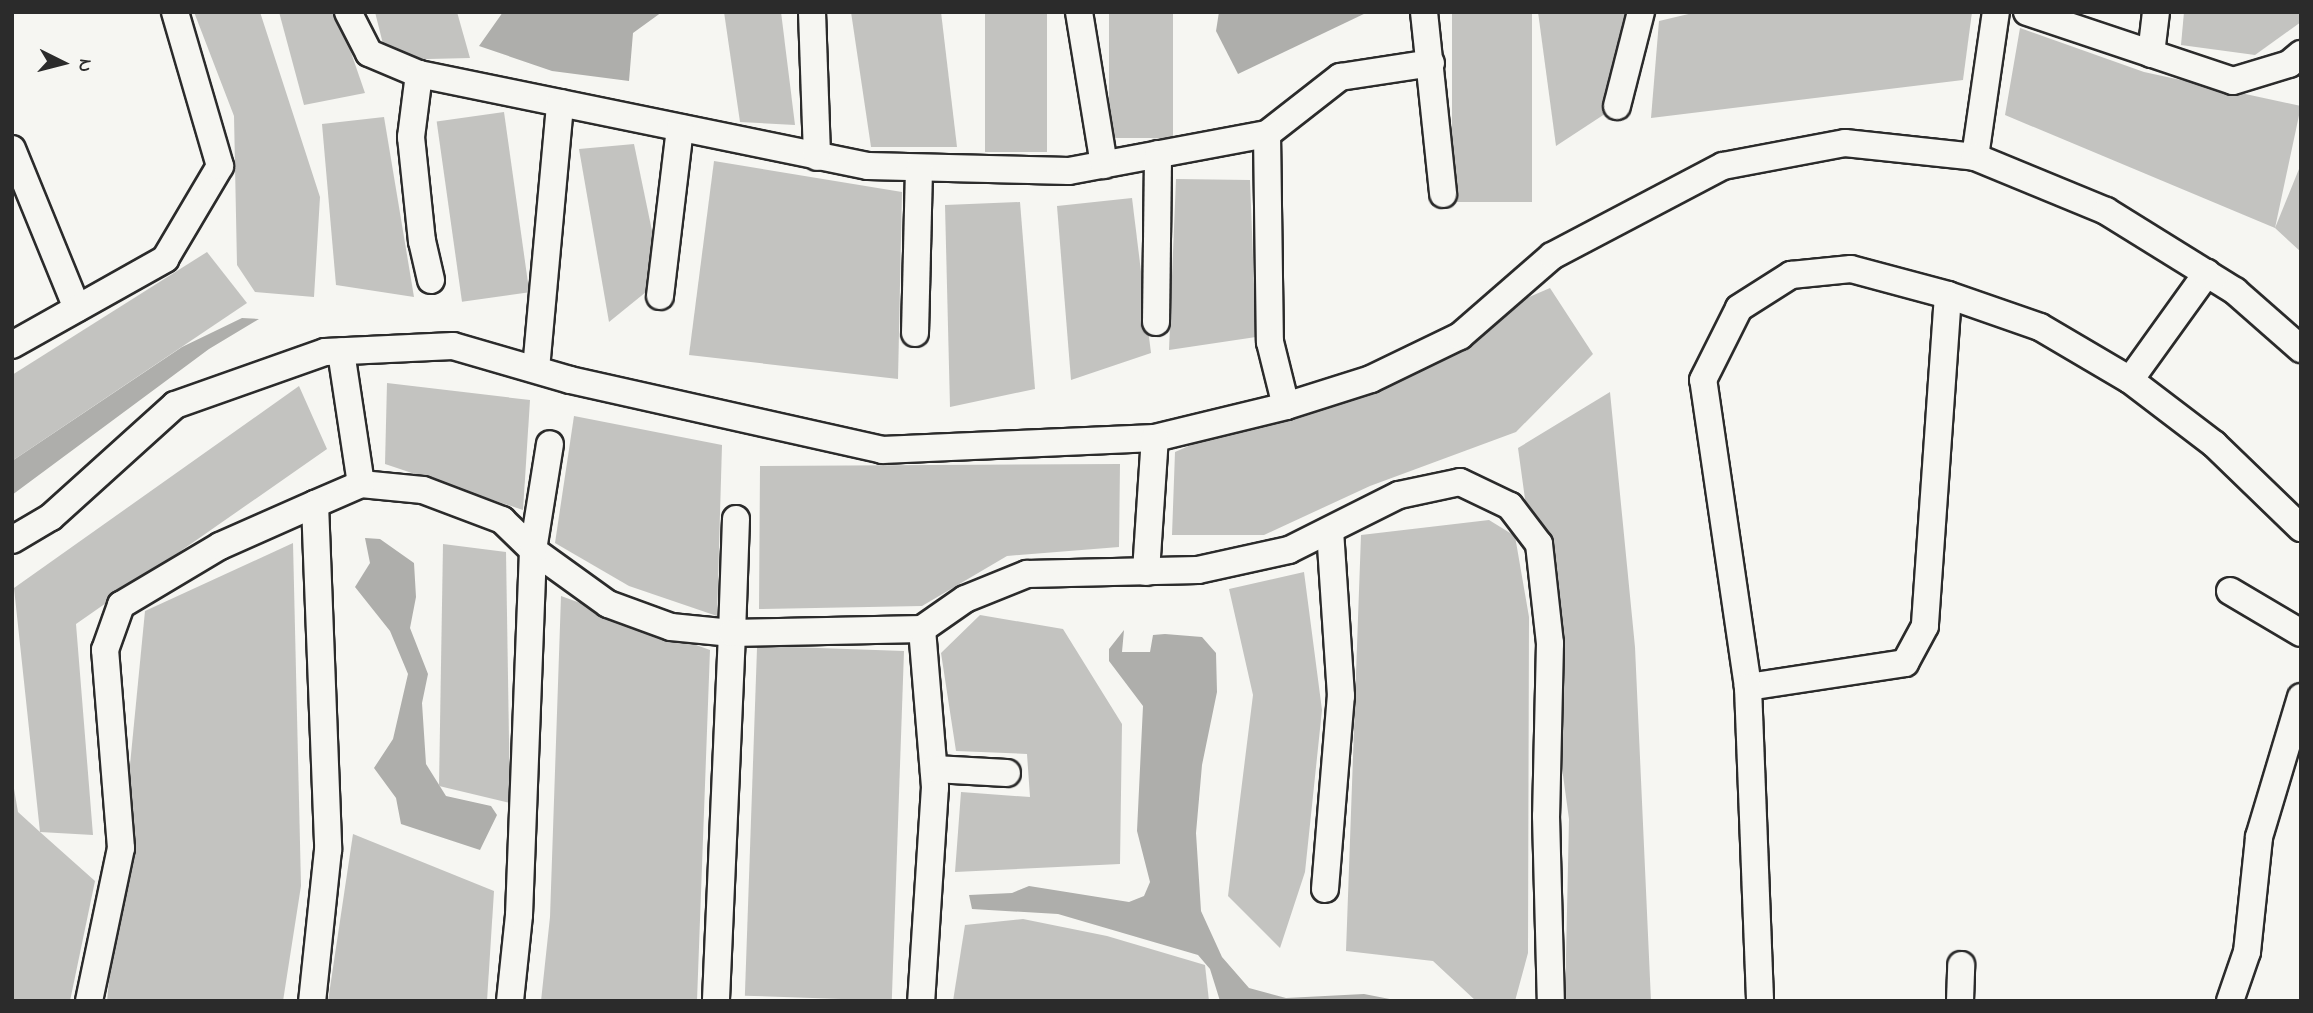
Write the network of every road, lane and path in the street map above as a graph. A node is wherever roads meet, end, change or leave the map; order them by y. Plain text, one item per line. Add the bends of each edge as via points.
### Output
1 (175, 12) edge
2 (348, 12) edge
3 (812, 12) edge
4 (1079, 12) edge
5 (1424, 12) edge
6 (1641, 12) edge
7 (1996, 12) edge
8 (2027, 12) edge
9 (2156, 12) edge
10 (2151, 54) junction
11 (2301, 54) edge
12 (1431, 63) junction
13 (419, 74) junction
14 (560, 103) junction
15 (1617, 106) dead end
16 (680, 128) junction
17 (1267, 134) junction
18 (12, 149) edge
19 (1158, 155) junction
20 (817, 157) junction
21 (1975, 157) junction
22 (1104, 164) junction
23 (919, 168) junction
24 (1443, 194) dead end
25 (2207, 273) junction
26 (431, 280) dead end
27 (1948, 295) junction
28 (660, 296) dead end
29 (77, 308) junction
30 (1156, 322) dead end
31 (915, 333) dead end
32 (12, 345) edge
33 (2301, 349) edge
34 (341, 351) junction
35 (536, 369) junction
36 (2130, 380) junction
37 (1286, 406) junction
38 (1155, 438) junction
39 (550, 444) dead end
40 (361, 484) junction
41 (314, 504) junction
42 (736, 519) dead end
43 (2301, 528) edge
44 (1330, 530) junction
45 (12, 540) edge
46 (533, 550) junction
47 (1146, 572) junction
48 (2230, 591) dead end
49 (922, 629) junction
50 (732, 633) junction
51 (2301, 633) edge
52 (1748, 687) junction
53 (2301, 696) edge
54 (934, 769) junction
55 (1007, 773) dead end
56 (1325, 889) dead end
57 (1961, 965) dead end
58 (89, 1001) edge
59 (312, 1001) edge
60 (510, 1001) edge
61 (716, 1001) edge
62 (921, 1001) edge
63 (1551, 1001) edge
64 (1760, 1001) edge
65 (1960, 1001) edge
66 (2230, 1001) edge

1 - 29 street via 220,166 165,259
2 - 13 street via 369,53
3 - 20 street
4 - 22 street
5 - 12 street
6 - 15 street
7 - 21 street
8 - 10 street
9 - 10 street
10 - 11 street via 2233,81 2289,64
12 - 17 street via 1340,77
12 - 24 street
13 - 14 street
13 - 26 street via 411,136
14 - 16 street
14 - 35 street
16 - 20 street
16 - 28 street
17 - 19 street
17 - 37 street via 1270,341
18 - 29 street
19 - 22 street
19 - 30 street
20 - 23 street
21 - 25 street via 2106,211
21 - 37 street via 1846,143 1723,166 1552,257 1460,335 1371,379
22 - 23 street via 1069,171
23 - 31 street
25 - 33 street via 2235,291
25 - 36 street
27 - 36 street via 2040,327
27 - 52 street via 1925,626 1905,663
27 - 52 street via 1851,269 1791,275 1739,308 1703,380
29 - 32 street
34 - 35 street via 453,346
34 - 40 street
34 - 45 street via 326,352 175,405 51,517
35 - 38 street via 882,450
36 - 43 street via 2214,444
37 - 38 street
38 - 47 street
39 - 46 street
40 - 41 street
40 - 46 street via 423,490 502,520
41 - 58 street via 220,546 121,606 105,650 121,848
41 - 59 street via 328,850
42 - 50 street
44 - 47 street via 1289,550 1198,570
44 - 56 street via 1341,696
44 - 63 street via 1399,495 1460,482 1510,506 1539,544 1550,643 1546,816
46 - 50 street via 608,604 671,627
46 - 60 street via 519,915
47 - 49 street via 1027,574 965,599
48 - 51 street
49 - 50 street
49 - 54 street
50 - 61 street
52 - 64 street
53 - 66 street via 2259,837 2246,952
54 - 55 street
54 - 62 street
57 - 65 street

